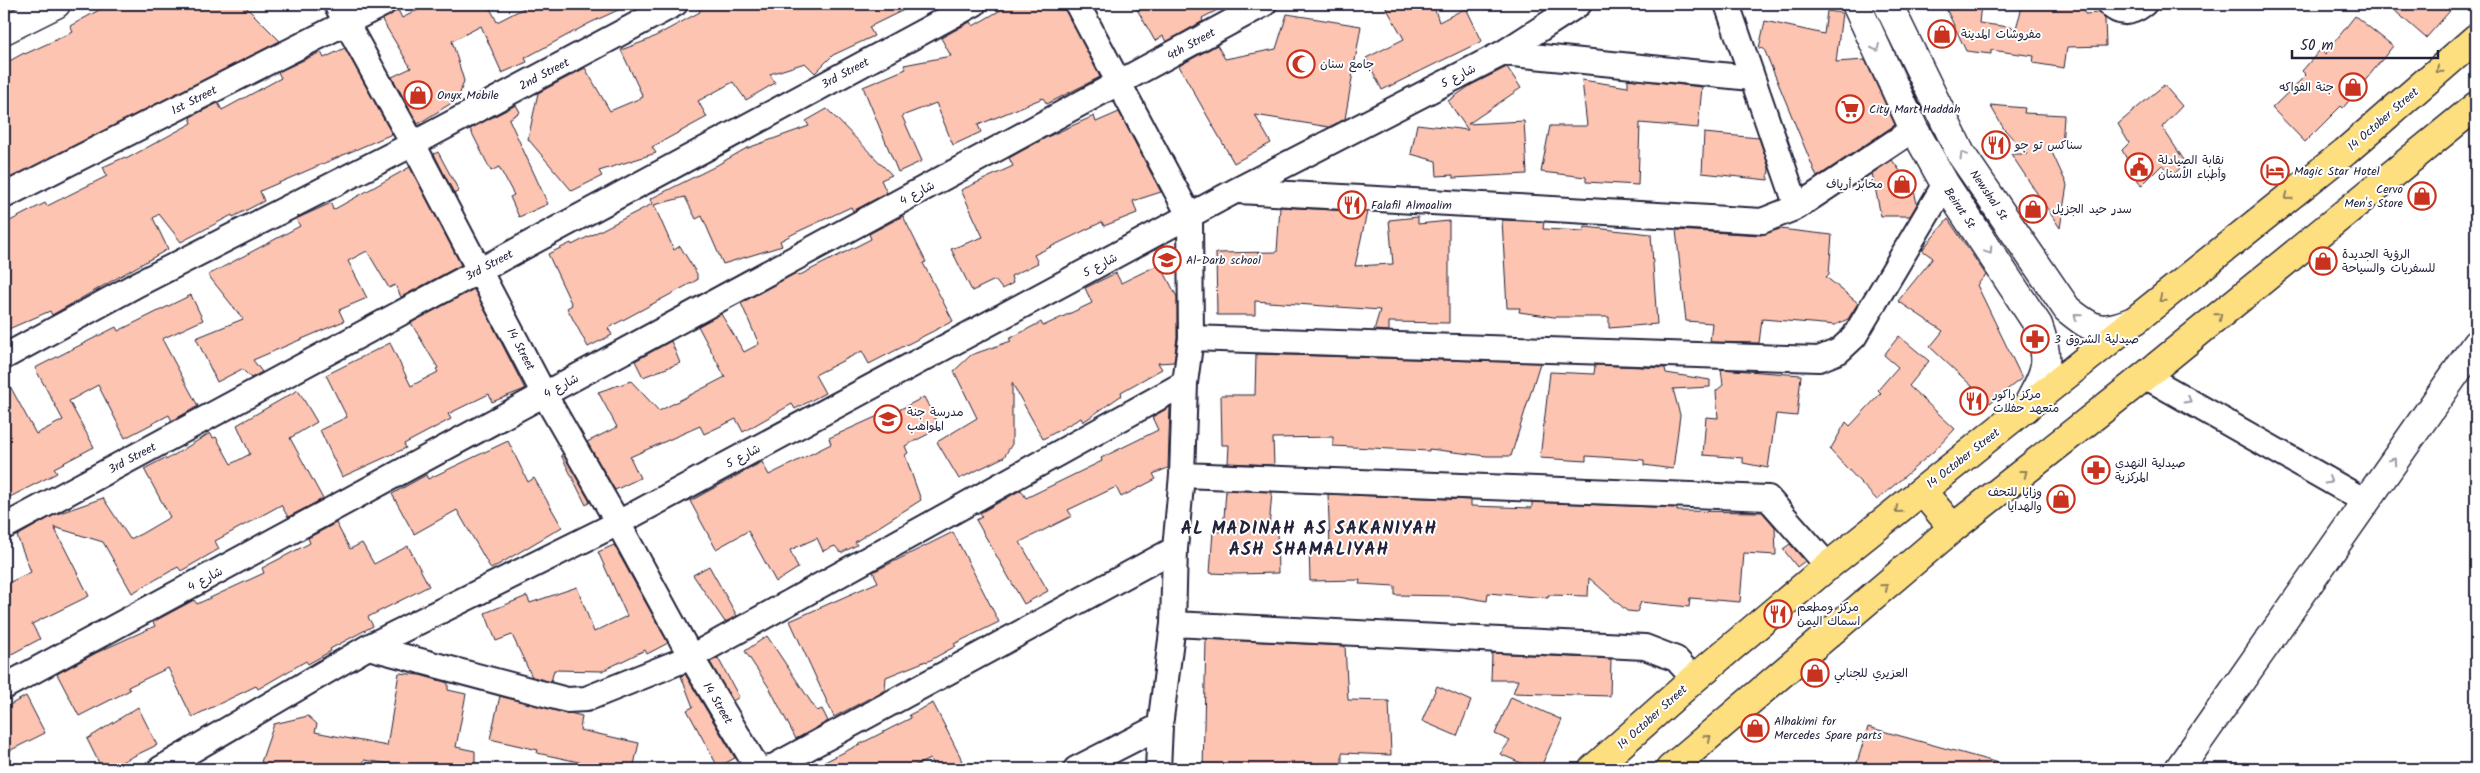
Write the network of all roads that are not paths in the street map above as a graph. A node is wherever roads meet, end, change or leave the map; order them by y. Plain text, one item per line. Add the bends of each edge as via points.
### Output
1 (56, 4) edge
2 (383, 4) edge
3 (675, 4) edge
4 (974, 4) edge
5 (1077, 4) edge
6 (1264, 4) edge
7 (1579, 4) edge
8 (1727, 4) edge
9 (1856, 4) edge
10 (1888, 4) edge
11 (2109, 4) edge
12 (2144, 4) edge
13 (341, 14) edge
14 (4, 30) edge
15 (2476, 38) edge
16 (1503, 53) junction
17 (1751, 78) junction
18 (1118, 85) junction
19 (2476, 106) edge
20 (1914, 129) junction
21 (413, 144) junction
22 (1945, 184) junction
23 (1238, 190) junction
24 (4, 196) edge
25 (1797, 208) junction
26 (1190, 217) junction
27 (479, 271) junction
28 (2137, 320) junction
29 (1191, 338) junction
30 (2476, 344) edge
31 (4, 357) edge
32 (2145, 376) junction
33 (1185, 383) junction
34 (544, 394) junction
35 (2026, 408) junction
36 (1182, 475) junction
37 (1922, 490) junction
38 (2365, 501) junction
39 (618, 523) junction
40 (4, 527) edge
41 (1953, 528) junction
42 (1176, 549) junction
43 (1828, 566) junction
44 (1173, 624) junction
45 (368, 647) junction
46 (691, 657) junction
47 (1694, 680) junction
48 (4, 688) edge
49 (1160, 726) junction
50 (167, 768) edge
51 (758, 769) edge
52 (769, 769) edge
53 (1076, 769) edge
54 (1158, 769) edge
55 (1593, 769) edge
56 (1670, 769) edge
57 (2179, 769) edge

1 - 14 main road
2 - 13 street, 1st Street
3 - 21 street, 2nd Street
4 - 27 street, 3rd Street
5 - 18 street
6 - 18 street, 4th Street
7 - 16 street, شارع 5
8 - 17 street
9 -> 20 main road, Beirut St
28 -> 10 main road, Newshal St via 2098,330 2067,308 1961,154
11 - 12 street via 2115,10 2128,13
13 - 21 street, 14 Street
13 - 24 street, 1st Street
15 -> 28 main road, 14 October Street via 2345,152
16 - 17 street
16 - 23 street, شارع 5
17 - 25 street
18 - 26 street
18 - 34 street, شارع 4
32 -> 19 main road
20 - 22 main road, Beirut St
20 - 25 street
21 - 27 street, 14 Street
21 - 31 street, 2nd Street via 138,284
22 - 29 street via 1854,337 1839,351 1819,359
22 -> 35 main road, Beirut St via 2038,325 2045,345 2046,362
23 - 25 street via 1762,220
23 - 26 street, شارع 5
26 - 29 street
26 - 39 street, شارع 5
27 - 34 street, 14 Street
27 - 40 street, 3rd Street
28 - 35 main road, 14 October Street
29 - 33 street
38 -> 30 main road
32 -> 38 street
41 -> 32 main road
33 - 36 street
33 - 46 street
34 - 39 street, 14 Street
34 - 48 street, شارع 4
35 - 37 main road, 14 October Street
36 - 42 street
36 - 43 street via 1768,498
37 - 41 main road
37 -> 43 main road, 14 October Street
38 - 57 main road
39 - 45 street, شارع 5
39 - 46 street, 14 Street
56 -> 41 main road
42 - 44 street
42 - 52 street
43 - 47 main road, 14 October Street
44 - 47 street via 1645,647 1676,659
44 - 49 street
45 - 46 street via 577,701
45 - 50 street, شارع 5
46 - 51 street, 14 Street
47 - 55 main road, 14 October Street
49 - 53 street
49 - 54 street

